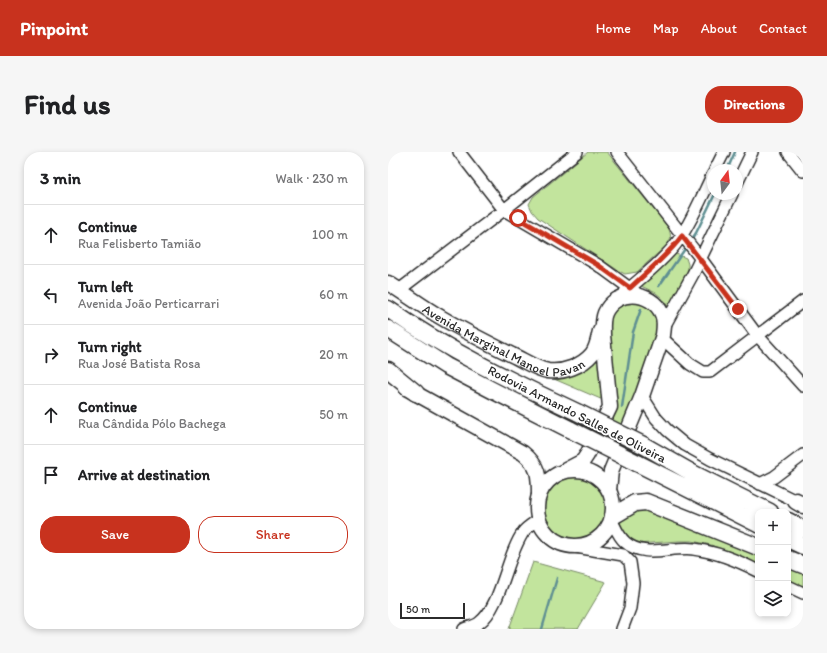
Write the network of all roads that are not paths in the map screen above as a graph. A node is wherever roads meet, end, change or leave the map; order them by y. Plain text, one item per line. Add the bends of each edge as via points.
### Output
1 (459, 152) edge
2 (577, 152) edge
3 (617, 152) edge
4 (724, 152) edge
5 (752, 152) edge
6 (788, 152) edge
7 (718, 164) edge
8 (743, 171) edge
9 (803, 171) edge
10 (707, 187) edge
11 (729, 200) edge
12 (504, 210) junction
13 (684, 238) junction
14 (699, 257) junction
15 (393, 287) edge
16 (634, 292) junction
17 (803, 301) edge
18 (388, 309) edge
19 (602, 323) junction
20 (665, 324) junction
21 (388, 329) edge
22 (758, 334) junction
23 (662, 339) junction
24 (388, 370) edge
25 (388, 378) edge
26 (803, 386) edge
27 (416, 393) junction
28 (642, 396) junction
29 (803, 455) edge
30 (564, 471) junction
31 (760, 484) junction
32 (609, 490) junction
33 (538, 496) junction
34 (800, 503) edge
35 (764, 509) edge
36 (613, 518) junction
37 (538, 520) junction
38 (755, 522) edge
39 (791, 523) edge
40 (803, 529) edge
41 (791, 540) edge
42 (755, 546) edge
43 (803, 546) edge
44 (576, 547) junction
45 (791, 560) edge
46 (803, 566) edge
47 (755, 570) edge
48 (791, 587) edge
49 (803, 593) edge
50 (464, 629) edge
51 (622, 629) edge

1 - 12 street
2 - 12 street
3 - 13 street
4 - 7 street
5 - 8 street
6 - 9 street
10 - 13 street
11 - 14 street
12 - 15 street
12 - 16 street via 598,265
13 - 14 street
13 - 16 street via 657,264
14 - 20 street
14 - 22 street
15 - 19 main road, Avenida Marginal Manoel Pavan via 442,318 548,371 563,370 584,361 596,345
16 - 19 main road, Avenida Marginal Manoel Pavan via 618,298 610,305
16 - 20 main road via 657,305
17 - 22 street
18 - 35 highway, Rodovia Armando Salles de Oliveira, bridge via 463,356
19 - 30 main road via 610,407 583,461
20 - 23 main road
21 - 38 highway, Rodovia Armando Salles de Oliveira, bridge via 446,366
22 - 23 street via 710,372 703,372 690,364
22 - 26 street
23 - 28 main road
24 - 27 highway
25 - 27 main road
27 - 33 main road via 523,453 536,468 539,477
28 - 31 street via 656,418 685,445
28 - 32 main road via 611,471
29 - 31 street via 774,477
30 - 32 main road via 580,470 592,473 602,480
30 - 33 main road via 553,476
31 - 34 street
32 - 36 main road via 613,499
33 - 37 main road
36 - 42 highway via 635,503 646,502
36 - 44 main road via 607,530 598,539
36 - 47 street via 624,541 636,549 651,551 691,548 709,551
37 - 44 main road via 552,539 563,545
37 - 50 street via 524,530 513,549 500,588 488,613 478,624
39 - 40 highway
41 - 43 highway
44 - 51 street via 623,555 630,562 633,583 630,608
45 - 46 highway
48 - 49 street

